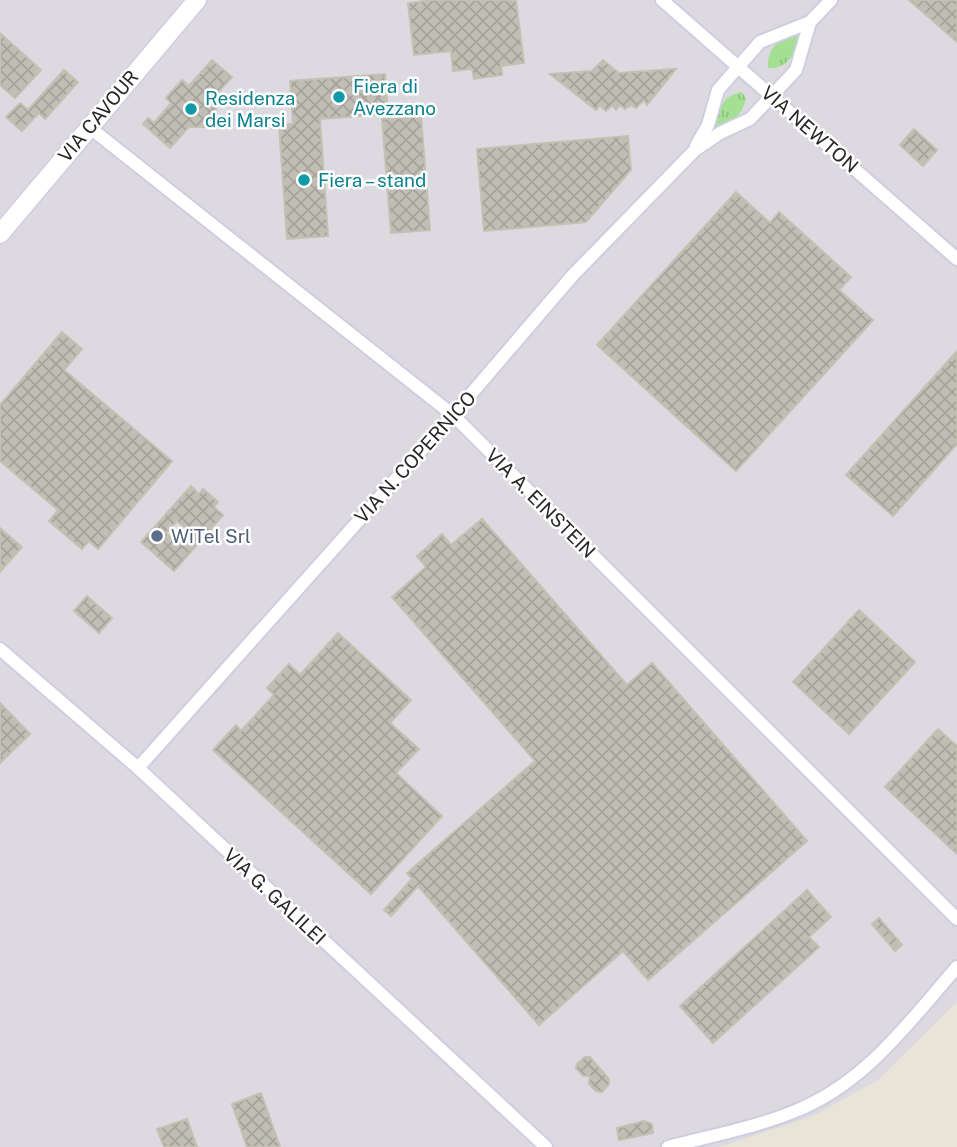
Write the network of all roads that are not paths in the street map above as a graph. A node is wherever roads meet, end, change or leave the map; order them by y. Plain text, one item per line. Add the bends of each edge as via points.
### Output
1 (197, 0) edge
2 (662, 0) edge
3 (831, 0) edge
4 (810, 22) junction
5 (738, 66) junction
6 (772, 95) junction
7 (89, 127) junction
8 (695, 149) junction
9 (0, 234) edge
10 (957, 259) edge
11 (453, 415) junction
12 (0, 649) edge
13 (138, 768) junction
14 (957, 919) edge
15 (957, 967) edge
16 (546, 1147) edge
17 (668, 1147) edge

1 - 7 main road, VIA CAVOUR
2 - 5 street, VIA NEWTON
3 - 4 street
4 - 5 street via 760,42
4 - 6 street via 796,70
5 - 6 street, VIA NEWTON
5 - 8 street via 718,90
6 - 8 street via 750,119
6 - 10 street, VIA NEWTON
7 - 9 main road, VIA CAVOUR
7 - 11 street, VIA A. EINSTEIN
8 - 11 street, VIA N. COPERNICO via 572,275
11 - 13 street, VIA N. COPERNICO
11 - 14 street, VIA A. EINSTEIN
12 - 13 street, VIA G. GALILEI
13 - 16 street, VIA G. GALILEI
15 - 17 street via 887,1048 827,1096 773,1120

